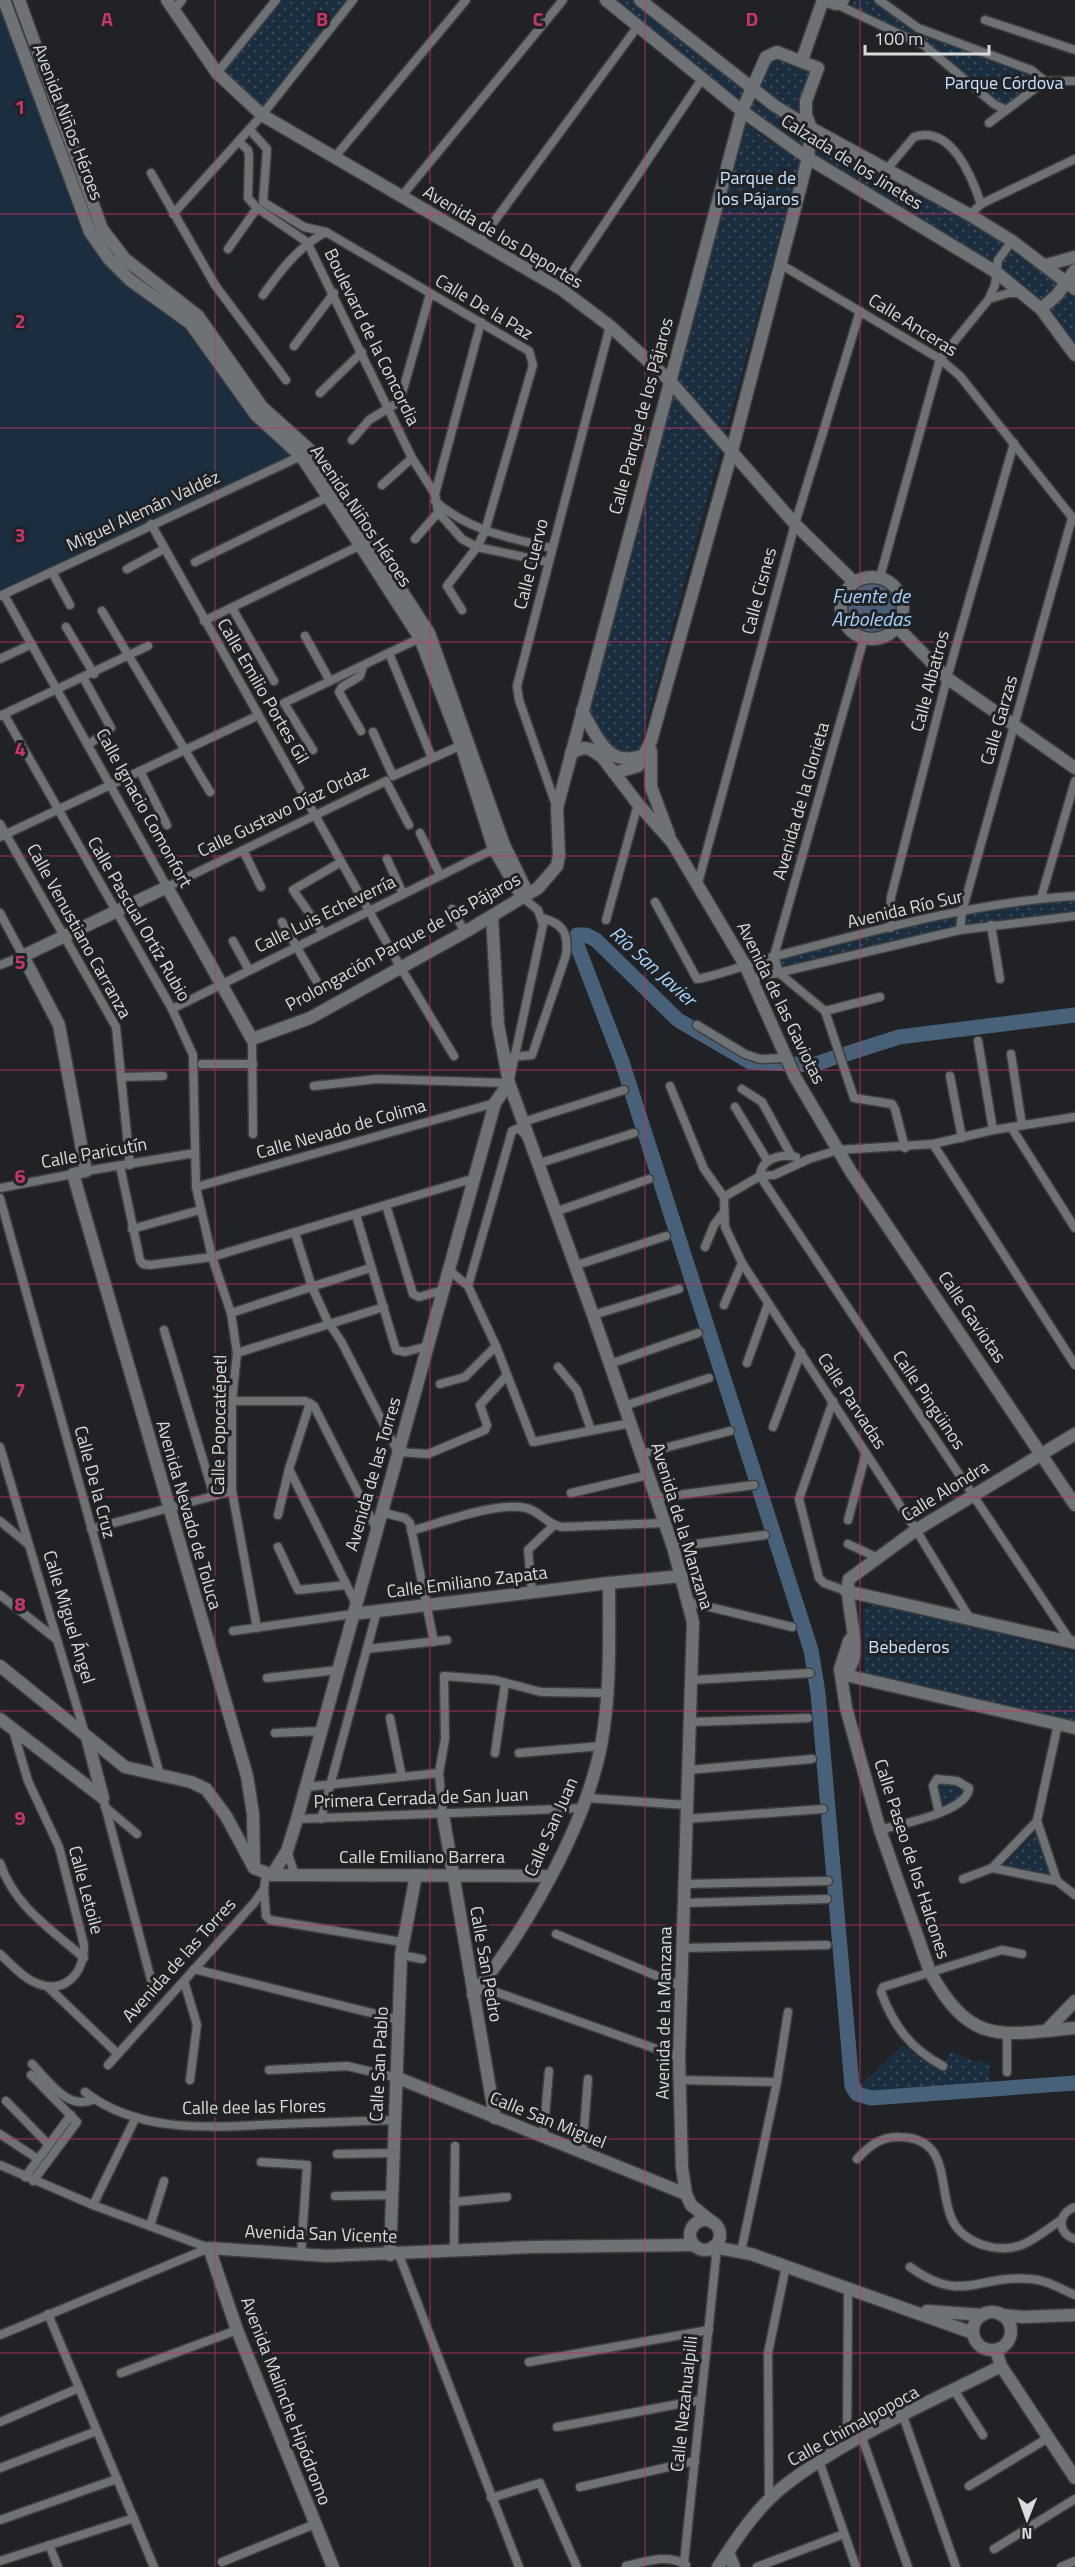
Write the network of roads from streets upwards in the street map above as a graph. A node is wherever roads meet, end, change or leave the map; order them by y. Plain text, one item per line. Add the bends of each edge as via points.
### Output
1 (4, 0) edge
2 (19, 0) edge
3 (276, 0) edge
4 (353, 0) edge
5 (466, 0) edge
6 (563, 0) edge
7 (606, 0) edge
8 (640, 0) edge
9 (851, 0) edge
10 (879, 0) edge
11 (174, 3) edge
12 (835, 3) edge
13 (985, 20) dead end
14 (638, 26) junction
15 (1075, 50) edge
16 (802, 60) junction
17 (217, 73) junction
18 (702, 79) junction
19 (1045, 81) junction
20 (1075, 81) edge
21 (752, 90) junction
22 (1004, 109) junction
23 (742, 111) junction
24 (262, 115) junction
25 (989, 123) dead end
26 (811, 128) junction
27 (250, 130) junction
28 (69, 138) junction
29 (239, 142) junction
30 (55, 144) junction
31 (334, 158) junction
32 (807, 159) junction
33 (1075, 159) edge
34 (886, 169) junction
35 (151, 173) dead end
36 (401, 197) junction
37 (981, 204) junction
38 (257, 208) junction
39 (173, 214) junction
40 (970, 215) junction
41 (326, 232) junction
42 (1012, 241) junction
43 (308, 242) junction
44 (479, 242) junction
45 (228, 249) dead end
46 (1075, 257) edge
47 (780, 264) junction
48 (1046, 265) junction
49 (1075, 270) edge
50 (996, 272) junction
51 (1071, 286) edge
52 (561, 289) junction
53 (334, 293) junction
54 (430, 294) junction
55 (1023, 294) junction
56 (263, 295) dead end
57 (989, 299) junction
58 (1041, 309) junction
59 (860, 311) junction
60 (481, 322) junction
61 (610, 326) junction
62 (294, 346) dead end
63 (362, 352) junction
64 (1075, 355) edge
65 (940, 359) junction
66 (285, 380) dead end
67 (669, 380) junction
68 (320, 393) dead end
69 (387, 408) junction
70 (352, 440) dead end
71 (1014, 443) junction
72 (732, 451) junction
73 (301, 456) junction
74 (412, 458) junction
75 (382, 485) dead end
76 (328, 497) junction
77 (438, 504) junction
78 (1073, 520) edge
79 (151, 524) junction
80 (795, 524) junction
81 (485, 531) junction
82 (415, 539) dead end
83 (365, 543) junction
84 (477, 547) junction
85 (552, 548) junction
86 (164, 549) junction
87 (195, 562) dead end
88 (548, 562) junction
89 (127, 569) dead end
90 (52, 572) junction
91 (880, 578) junction
92 (854, 582) junction
93 (2, 596) edge
94 (70, 605) dead end
95 (232, 608) junction
96 (102, 610) dead end
97 (462, 610) dead end
98 (204, 621) junction
99 (66, 627) dead end
100 (897, 627) junction
101 (305, 636) dead end
102 (420, 638) junction
103 (864, 638) junction
104 (32, 644) junction
105 (148, 646) dead end
106 (389, 653) junction
107 (130, 656) junction
108 (0, 659) edge
109 (363, 666) junction
110 (94, 674) junction
111 (947, 678) junction
112 (84, 679) junction
113 (274, 681) dead end
114 (330, 681) junction
115 (57, 691) junction
116 (582, 711) junction
117 (2, 715) edge
118 (257, 716) junction
119 (1015, 727) junction
120 (361, 731) dead end
121 (373, 732) dead end
122 (651, 741) junction
123 (465, 744) junction
124 (87, 745) junction
125 (187, 749) junction
126 (313, 750) dead end
127 (571, 753) junction
128 (645, 755) junction
129 (432, 758) junction
130 (1075, 768) edge
131 (140, 771) junction
132 (614, 773) junction
133 (389, 778) junction
134 (1075, 781) edge
135 (110, 785) junction
136 (210, 792) dead end
137 (638, 804) junction
138 (557, 808) junction
139 (58, 810) junction
140 (314, 814) junction
141 (0, 824) edge
142 (167, 825) dead end
143 (409, 825) dead end
144 (420, 833) dead end
145 (3, 836) edge
146 (672, 842) junction
147 (494, 849) junction
148 (243, 850) junction
149 (387, 859) dead end
150 (340, 862) junction
151 (440, 875) junction
152 (698, 883) junction
153 (167, 887) junction
154 (261, 887) dead end
155 (403, 894) junction
156 (1075, 896) edge
157 (527, 898) junction
158 (1041, 898) junction
159 (655, 902) dead end
160 (452, 909) dead end
161 (115, 911) junction
162 (368, 911) junction
163 (962, 912) junction
164 (0, 913) edge
165 (492, 916) junction
166 (1075, 916) edge
167 (542, 918) junction
168 (606, 920) dead end
169 (282, 922) dead end
170 (991, 925) junction
171 (890, 928) junction
172 (960, 930) junction
173 (465, 932) junction
174 (323, 933) junction
175 (64, 937) junction
176 (233, 941) dead end
177 (297, 946) junction
178 (23, 956) junction
179 (774, 956) junction
180 (0, 965) edge
181 (745, 965) junction
182 (401, 968) junction
183 (249, 970) junction
184 (779, 973) junction
185 (752, 979) junction
186 (1000, 979) dead end
187 (316, 982) dead end
188 (221, 984) junction
189 (880, 997) dead end
190 (172, 1009) junction
191 (825, 1011) junction
192 (698, 1025) dead end
193 (252, 1039) junction
194 (978, 1041) dead end
195 (1011, 1054) dead end
196 (454, 1056) dead end
197 (509, 1057) junction
198 (786, 1059) junction
199 (202, 1064) dead end
200 (253, 1064) junction
201 (163, 1076) dead end
202 (950, 1076) dead end
203 (121, 1077) junction
204 (509, 1083) junction
205 (314, 1086) dead end
206 (670, 1086) dead end
207 (742, 1089) dead end
208 (624, 1090) dead end
209 (495, 1103) junction
210 (735, 1107) dead end
211 (1075, 1117) edge
212 (523, 1122) junction
213 (1022, 1125) junction
214 (1011, 1127) junction
215 (993, 1130) junction
216 (634, 1133) dead end
217 (253, 1134) dead end
218 (962, 1138) junction
219 (530, 1141) junction
220 (933, 1144) junction
221 (905, 1148) junction
222 (838, 1150) junction
223 (195, 1153) junction
224 (791, 1155) junction
225 (809, 1159) junction
226 (767, 1160) junction
227 (537, 1164) junction
228 (130, 1165) junction
229 (120, 1166) junction
230 (86, 1171) junction
231 (73, 1174) junction
232 (760, 1176) junction
233 (475, 1178) junction
234 (649, 1179) dead end
235 (196, 1186) junction
236 (0, 1188) edge
237 (724, 1197) junction
238 (0, 1198) edge
239 (386, 1205) junction
240 (200, 1210) junction
241 (555, 1212) junction
242 (723, 1212) junction
243 (356, 1215) junction
244 (1075, 1228) edge
245 (132, 1229) junction
246 (295, 1233) junction
247 (666, 1236) dead end
248 (705, 1247) dead end
249 (212, 1257) junction
250 (742, 1263) junction
251 (574, 1266) junction
252 (370, 1268) junction
253 (449, 1270) junction
254 (468, 1286) junction
255 (312, 1287) junction
256 (678, 1289) dead end
257 (443, 1290) junction
258 (768, 1304) junction
259 (724, 1305) dead end
260 (384, 1307) junction
261 (231, 1313) junction
262 (593, 1316) junction
263 (328, 1322) junction
264 (164, 1330) dead end
265 (698, 1333) dead end
266 (428, 1346) junction
267 (496, 1346) junction
268 (801, 1352) junction
269 (237, 1353) junction
270 (747, 1363) dead end
271 (610, 1364) junction
272 (1075, 1365) edge
273 (558, 1367) dead end
274 (507, 1375) junction
275 (709, 1378) dead end
276 (440, 1384) dead end
277 (232, 1401) junction
278 (833, 1401) junction
279 (310, 1403) junction
280 (624, 1406) junction
281 (631, 1423) junction
282 (773, 1427) dead end
283 (591, 1430) junction
284 (730, 1431) dead end
285 (1075, 1434) edge
286 (0, 1447) edge
287 (398, 1452) junction
288 (866, 1453) junction
289 (1042, 1453) junction
290 (641, 1454) junction
291 (290, 1469) junction
292 (648, 1475) junction
293 (754, 1485) dead end
294 (232, 1491) junction
295 (571, 1493) dead end
296 (973, 1494) junction
297 (214, 1496) junction
298 (655, 1498) junction
299 (1075, 1505) edge
300 (168, 1508) junction
301 (381, 1512) junction
302 (278, 1515) dead end
303 (849, 1520) dead end
304 (0, 1521) edge
305 (664, 1523) junction
306 (553, 1526) junction
307 (376, 1528) junction
308 (91, 1529) junction
309 (916, 1530) junction
310 (411, 1531) junction
311 (765, 1535) dead end
312 (848, 1544) dead end
313 (29, 1545) junction
314 (673, 1546) junction
315 (278, 1547) dead end
316 (878, 1558) junction
317 (682, 1576) junction
318 (609, 1583) junction
319 (346, 1585) junction
320 (846, 1591) junction
321 (532, 1592) junction
322 (0, 1595) edge
323 (689, 1602) junction
324 (426, 1605) junction
325 (355, 1609) junction
326 (377, 1611) junction
327 (969, 1617) junction
328 (792, 1627) dead end
329 (257, 1628) junction
330 (233, 1631) dead end
331 (57, 1640) junction
332 (447, 1640) dead end
333 (434, 1642) junction
334 (1073, 1642) edge
335 (367, 1649) junction
336 (0, 1666) edge
337 (338, 1670) junction
338 (810, 1673) dead end
339 (841, 1674) junction
340 (267, 1678) dead end
341 (693, 1680) junction
342 (505, 1683) junction
343 (608, 1693) junction
344 (390, 1718) dead end
345 (808, 1718) dead end
346 (0, 1719) edge
347 (691, 1722) junction
348 (1058, 1725) junction
349 (1075, 1728) edge
350 (13, 1729) junction
351 (320, 1731) junction
352 (275, 1733) dead end
353 (87, 1737) junction
354 (601, 1746) junction
355 (495, 1753) dead end
356 (519, 1753) dead end
357 (812, 1759) dead end
358 (689, 1770) junction
359 (439, 1773) junction
360 (160, 1775) junction
361 (402, 1777) junction
362 (330, 1786) junction
363 (306, 1787) junction
364 (104, 1802) junction
365 (585, 1803) junction
366 (686, 1805) junction
367 (823, 1809) dead end
368 (939, 1813) junction
369 (443, 1815) junction
370 (321, 1819) junction
371 (686, 1819) junction
372 (297, 1820) junction
373 (1037, 1821) junction
374 (880, 1830) junction
375 (137, 1834) dead end
376 (287, 1851) junction
377 (0, 1863) edge
378 (992, 1868) junction
379 (263, 1872) junction
380 (295, 1875) junction
381 (416, 1875) junction
382 (452, 1875) junction
383 (549, 1876) junction
384 (963, 1879) dead end
385 (828, 1881) dead end
386 (1057, 1881) junction
387 (684, 1884) junction
388 (264, 1888) junction
389 (1075, 1895) edge
390 (827, 1899) dead end
391 (683, 1903) junction
392 (556, 1934) dead end
393 (402, 1941) junction
394 (827, 1945) dead end
395 (682, 1948) junction
396 (0, 1954) edge
397 (1022, 1954) dead end
398 (401, 1955) junction
399 (84, 1958) junction
400 (422, 1959) dead end
401 (194, 1969) junction
402 (930, 1972) junction
403 (184, 1981) junction
404 (681, 1986) junction
405 (48, 1987) junction
406 (475, 1988) junction
407 (154, 1991) dead end
408 (1075, 2001) edge
409 (788, 2012) dead end
410 (400, 2020) junction
411 (1075, 2028) edge
412 (1047, 2030) junction
413 (1007, 2033) junction
414 (118, 2054) junction
415 (680, 2057) junction
416 (32, 2064) dead end
417 (108, 2065) dead end
418 (943, 2066) dead end
419 (269, 2070) dead end
420 (549, 2071) dead end
421 (1007, 2072) dead end
422 (31, 2075) dead end
423 (398, 2078) junction
424 (588, 2079) dead end
425 (190, 2080) dead end
426 (679, 2080) junction
427 (777, 2082) junction
428 (85, 2092) dead end
429 (94, 2099) junction
430 (6, 2101) dead end
431 (136, 2117) junction
432 (74, 2118) junction
433 (495, 2118) junction
434 (395, 2120) junction
435 (0, 2134) edge
436 (543, 2138) junction
437 (49, 2145) junction
438 (454, 2146) dead end
439 (393, 2153) junction
440 (338, 2154) dead end
441 (582, 2154) junction
442 (38, 2159) junction
443 (857, 2159) dead end
444 (261, 2162) dead end
445 (0, 2165) edge
446 (29, 2179) junction
447 (164, 2181) dead end
448 (392, 2195) junction
449 (335, 2196) dead end
450 (507, 2197) dead end
451 (688, 2200) junction
452 (454, 2202) junction
453 (93, 2205) junction
454 (1075, 2207) edge
455 (1061, 2220) junction
456 (712, 2222) junction
457 (150, 2226) junction
458 (720, 2233) junction
459 (692, 2238) junction
460 (1075, 2239) edge
461 (712, 2247) junction
462 (209, 2248) junction
463 (454, 2251) junction
464 (745, 2252) junction
465 (301, 2255) junction
466 (394, 2255) junction
467 (786, 2266) junction
468 (910, 2267) dead end
469 (848, 2290) junction
470 (1075, 2295) edge
471 (911, 2309) junction
472 (48, 2314) junction
473 (999, 2314) junction
474 (982, 2315) junction
475 (1075, 2315) edge
476 (1038, 2316) junction
477 (237, 2330) junction
478 (708, 2330) junction
479 (973, 2333) junction
480 (0, 2335) edge
481 (1009, 2339) junction
482 (996, 2350) junction
483 (529, 2362) dead end
484 (1001, 2366) junction
485 (121, 2373) dead end
486 (80, 2388) junction
487 (954, 2390) junction
488 (700, 2400) junction
489 (903, 2416) junction
490 (0, 2422) edge
491 (557, 2427) dead end
492 (97, 2432) junction
493 (983, 2435) dead end
494 (862, 2438) junction
495 (1048, 2438) junction
496 (847, 2446) junction
497 (819, 2461) junction
498 (695, 2462) junction
499 (0, 2468) edge
500 (1075, 2478) edge
501 (117, 2479) junction
502 (969, 2486) dead end
503 (580, 2487) dead end
504 (492, 2498) junction
505 (1075, 2499) edge
506 (770, 2500) junction
507 (134, 2518) junction
508 (0, 2520) edge
509 (315, 2523) junction
510 (844, 2534) junction
511 (49, 2545) junction
512 (994, 2549) dead end
513 (728, 2552) junction
514 (0, 2561) edge
515 (222, 2562) dead end
516 (686, 2565) edge
517 (626, 2566) edge
518 (58, 2567) edge
519 (154, 2567) edge
520 (333, 2567) edge
521 (519, 2567) edge
522 (577, 2567) edge
523 (718, 2567) edge
524 (734, 2567) edge
525 (757, 2567) edge
526 (855, 2567) edge
527 (908, 2567) edge
528 (956, 2567) edge

1 - 30 street, Avenida Niños Héroes
2 - 28 street, Avenida Niños Héroes
3 - 17 street
4 - 24 street
5 - 31 street
6 - 36 street
7 - 14 street, Calzada de los Jinetes
8 - 21 street, Calzada de los Jinetes
9 - 12 street
10 - 19 street via 918,27 1031,70
11 - 17 street, Avenida de los Deportes
12 - 16 street
12 - 22 street via 925,46
13 - 15 street
14 - 18 street, Calzada de los Jinetes
14 - 44 street
16 - 21 street, Calle Parque de los Pájaros via 770,52
16 - 26 street via 818,68 806,101
17 - 24 street, Avenida de los Deportes
18 - 23 street, Calzada de los Jinetes
18 - 52 street
19 - 20 street
19 - 22 street
21 - 23 street, Calle Parque de los Pájaros
21 - 26 street, Calzada de los Jinetes
22 - 25 street
23 - 32 street, Calzada de los Jinetes
23 - 67 street, Calle Parque de los Pájaros
24 - 27 street
24 - 31 street, Avenida de los Deportes
26 - 32 street
26 - 34 street, Calzada de los Jinetes
27 - 29 street
27 - 41 street, Boulevard de la Concordia via 267,149 262,202 304,227
28 - 30 street
28 - 83 street, Avenida Niños Héroes via 102,229 125,259 198,316 262,407 310,451
29 - 38 street via 248,150 248,198
29 - 39 street
30 - 73 street, Avenida Niños Héroes via 90,232 109,259 130,280 190,323 256,415
31 - 36 street, Avenida de los Deportes
32 - 47 street
32 - 50 street, Calzada de los Jinetes
33 - 37 street
34 - 37 street via 914,137 932,136 948,144 962,162
34 - 40 street, Calzada de los Jinetes
35 - 39 street
36 - 44 street, Avenida de los Deportes
37 - 40 street
38 - 43 street, Boulevard de la Concordia
38 - 45 street
39 - 66 street via 215,285
40 - 42 street, Calzada de los Jinetes
41 - 43 street
41 - 54 street, Calle De la Paz
42 - 48 street, Calzada de los Jinetes
42 - 50 street via 1001,252
43 - 53 street, Boulevard de la Concordia
43 - 56 street
44 - 52 street, Avenida de los Deportes
46 - 48 street
47 - 59 street, Calle Anceras
47 - 72 street
48 - 51 street, Calzada de los Jinetes
49 - 51 street
50 - 55 street, Calzada de los Jinetes
50 - 57 street
51 - 58 street
52 - 61 street, Avenida de los Deportes
53 - 62 street
53 - 63 street, Boulevard de la Concordia
54 - 60 street, Calle De la Paz
54 - 69 street via 401,397 397,404
55 - 57 street via 1009,293
55 - 58 street, Calzada de los Jinetes
57 - 65 street
58 - 64 street, Calzada de los Jinetes
59 - 65 street, Calle Anceras
59 - 80 street, Calle Cisnes
60 - 77 street
60 - 81 street, Calle De la Paz via 529,351 533,365
61 - 67 street, Avenida de los Deportes
61 - 85 street, Calle Cuervo
63 - 68 street
63 - 69 street, Boulevard de la Concordia
65 - 71 street, Calle Anceras via 960,376
65 - 91 street
67 - 72 street, Avenida de los Deportes
67 - 116 street, Calle Parque de los Pájaros
69 - 70 street via 369,420
69 - 74 street, Boulevard de la Concordia
71 - 78 street, Calle Anceras
71 - 111 street, Calle Albatros
72 - 80 street, Avenida de los Deportes
72 - 122 street
73 - 76 street, Avenida Niños Héroes
73 - 79 street, Miguel Alemán Valdéz
74 - 75 street
74 - 77 street, Boulevard de la Concordia
76 - 83 street, Avenida Niños Héroes
76 - 87 street
77 - 81 street, Boulevard de la Concordia
77 - 82 street
77 - 84 street, Boulevard de la Concordia via 462,539
78 - 119 street, Calle Garzas
79 - 86 street, Calle Emilio Portes Gil
79 - 90 street, Miguel Alemán Valdéz
80 - 92 street, Avenida de los Deportes
80 - 152 street, Calle Cisnes
81 - 84 street, Calle De la Paz
81 - 85 street, Boulevard de la Concordia
83 - 95 street
83 - 102 street, Avenida Niños Héroes
83 - 123 street, Avenida Niños Héroes via 429,633
84 - 88 street, Boulevard de la Concordia
84 - 97 street, Calle De la Paz via 447,586
85 - 88 street, Calle Cuervo
86 - 89 street
86 - 98 street, Calle Emilio Portes Gil
88 - 138 street, Calle Cuervo via 517,693
90 - 93 street, Miguel Alemán Valdéz
90 - 94 street
91 - 92 street
91 - 100 street via 897,589 902,598 904,608
92 - 103 street via 843,596 842,613 849,628
93 - 104 street, Calle Ignacio Comonfort
95 - 98 street
95 - 113 street
96 - 107 street
98 - 118 street, Calle Emilio Portes Gil
99 - 110 street
100 - 103 street via 882,637
100 - 111 street
101 - 114 street
102 - 106 street
102 - 123 street, Avenida Niños Héroes
103 - 179 street, Avenida de la Glorieta
104 - 108 street
104 - 115 street, Calle Ignacio Comonfort
105 - 107 street
106 - 109 street
106 - 129 street
107 - 110 street
107 - 125 street
109 - 114 street
109 - 120 street via 360,676 339,692
110 - 112 street
111 - 119 street
111 - 171 street, Calle Albatros via 891,897
112 - 115 street
112 - 124 street via 111,726
114 - 126 street via 284,703
115 - 117 street
115 - 124 street, Calle Ignacio Comonfort
116 - 127 street, Calle Parque de los Pájaros
116 - 128 street via 601,744 616,758 631,760
117 - 139 street, Calle Pascual Ortíz Rubio
118 - 125 street
118 - 140 street, Calle Emilio Portes Gil
119 - 130 street
119 - 163 street, Calle Garzas
121 - 133 street
122 - 128 street
122 - 146 street, Avenida de las Gaviotas via 651,787
123 - 129 street, Calle Gustavo Díaz Ordaz
123 - 147 street, Avenida Niños Héroes
123 - 157 street, Avenida Niños Héroes
124 - 135 street, Calle Ignacio Comonfort
125 - 131 street
125 - 136 street
127 - 132 street, Avenida de las Gaviotas via 590,749
127 - 138 street, Prolongación Parque de los Pájaros
128 - 132 street via 634,769
129 - 133 street, Calle Gustavo Díaz Ordaz
131 - 135 street
131 - 142 street
132 - 137 street, Avenida de las Gaviotas
133 - 140 street, Calle Gustavo Díaz Ordaz
133 - 143 street
134 - 158 street
135 - 139 street
135 - 153 street, Calle Ignacio Comonfort
137 - 146 street, Avenida de las Gaviotas
137 - 168 street
138 - 157 street, Prolongación Parque de los Pájaros via 556,866
139 - 145 street
139 - 161 street, Calle Pascual Ortíz Rubio
140 - 148 street, Calle Gustavo Díaz Ordaz
140 - 150 street, Calle Emilio Portes Gil
141 - 145 street, Calle Venustiano Carranza
144 - 151 street
145 - 175 street, Calle Venustiano Carranza
146 - 152 street, Avenida de las Gaviotas
147 - 151 street, Calle Luis Echeverría
147 - 157 street, Avenida Niños Héroes
148 - 153 street, Calle Gustavo Díaz Ordaz
148 - 154 street
149 - 155 street
150 - 162 street, Calle Emilio Portes Gil
150 - 174 street via 293,890
151 - 155 street, Calle Luis Echeverría
152 - 181 street, Avenida de las Gaviotas
153 - 161 street, Calle Gustavo Díaz Ordaz
153 - 188 street, Calle Ignacio Comonfort
155 - 162 street, Calle Luis Echeverría
156 - 158 street, Avenida Río Sur
157 - 165 street, Prolongación Parque de los Pájaros
157 - 167 street, Avenida Niños Héroes
158 - 163 street, Avenida Río Sur
159 - 181 street, Avenida Río Sur via 697,979
160 - 173 street
161 - 175 street, Calle Gustavo Díaz Ordaz
161 - 190 street, Calle Pascual Ortíz Rubio
162 - 174 street, Calle Luis Echeverría
162 - 182 street, Calle Emilio Portes Gil
163 - 171 street, Avenida Río Sur
163 - 172 street, Calle Garzas
164 - 178 street
165 - 173 street, Prolongación Parque de los Pájaros
165 - 197 street, Avenida de la Manzana via 498,1024
166 - 170 street, Avenida Río Sur
167 - 197 street via 542,931
167 - 197 street, Avenida Niños Héroes via 563,927 568,942 566,955 532,1055
169 - 177 street
170 - 172 street, Avenida Río Sur
170 - 186 street
171 - 179 street, Avenida Río Sur
172 - 184 street, Avenida Río Sur
173 - 182 street, Prolongación Parque de los Pájaros
174 - 177 street, Calle Luis Echeverría
175 - 178 street, Calle Gustavo Díaz Ordaz
175 - 203 street, Calle Venustiano Carranza via 116,1027
176 - 183 street
177 - 183 street, Calle Luis Echeverría
177 - 187 street
178 - 180 street, Calle Gustavo Díaz Ordaz
178 - 230 street via 59,1025
179 - 181 street, Avenida Río Sur
179 - 184 street
181 - 185 street, Avenida de las Gaviotas
182 - 193 street, Prolongación Parque de los Pájaros via 310,1018
182 - 196 street, Calle Emilio Portes Gil
183 - 188 street, Calle Luis Echeverría
184 - 185 street, Avenida Río Sur
184 - 191 street
185 - 198 street, Avenida de las Gaviotas
188 - 190 street, Calle Luis Echeverría
188 - 193 street, Calle Ignacio Comonfort
189 - 191 street
190 - 223 street, Calle Pascual Ortíz Rubio via 193,1055
191 - 221 street via 854,1098 892,1104
192 - 198 street via 745,1054 760,1059
193 - 200 street
194 - 215 street
195 - 213 street
197 - 204 street, Avenida de la Manzana
198 - 222 street, Avenida de las Gaviotas
199 - 200 street
200 - 217 street
201 - 203 street
202 - 218 street
203 - 228 street, Calle Venustiano Carranza
204 - 205 street via 377,1079
204 - 209 street, Avenida de las Torres
204 - 212 street, Avenida de la Manzana
206 - 237 street via 704,1169
207 - 224 street via 762,1102
208 - 212 street
209 - 233 street, Avenida de las Torres
209 - 235 street, Calle Nevado de Colima
210 - 226 street
211 - 213 street
212 - 219 street, Avenida de la Manzana
213 - 214 street
214 - 215 street
214 - 244 street
215 - 218 street
216 - 227 street
218 - 220 street
219 - 227 street, Avenida de la Manzana
219 - 254 street via 519,1128 512,1131
220 - 221 street
220 - 272 street
221 - 222 street
222 - 225 street
222 - 289 street, Calle Gaviotas
223 - 228 street, Calle Paricutín
223 - 235 street, Calle Popocatépetl
224 - 225 street
224 - 226 street
225 - 232 street via 774,1175
226 - 232 street via 760,1168
227 - 241 street, Avenida de la Manzana
228 - 229 street, Calle Paricutín
229 - 230 street, Calle Paricutín
229 - 245 street
230 - 231 street, Calle Paricutín
231 - 236 street, Calle Paricutín
231 - 300 street, Avenida Nevado de Toluca
232 - 237 street
232 - 296 street, Calle Pingüinos
233 - 239 street
233 - 253 street, Avenida de las Torres
234 - 241 street
235 - 240 street, Calle Popocatépetl
237 - 242 street, Calle Parvadas
238 - 308 street, Calle De la Cruz
239 - 243 street
239 - 257 street via 413,1294 419,1297
240 - 245 street
240 - 249 street, Calle Popocatépetl
241 - 251 street, Avenida de la Manzana
242 - 248 street
242 - 250 street, Calle Parvadas via 729,1239
243 - 246 street
243 - 252 street
245 - 249 street via 143,1264
246 - 249 street
246 - 255 street
247 - 251 street
249 - 261 street, Calle Popocatépetl
250 - 258 street, Calle Parvadas
250 - 259 street
251 - 262 street, Avenida de la Manzana
252 - 255 street
252 - 260 street
253 - 254 street
253 - 257 street, Avenida de las Torres
254 - 267 street
255 - 261 street
255 - 263 street
256 - 262 street
257 - 266 street, Avenida de las Torres
258 - 268 street, Calle Parvadas
258 - 270 street
260 - 263 street
260 - 266 street via 396,1350 405,1352
261 - 269 street, Calle Popocatépetl
262 - 271 street, Avenida de la Manzana
263 - 269 street
263 - 287 street
264 - 297 street
265 - 271 street
266 - 287 street, Avenida de las Torres
267 - 274 street
267 - 276 street via 465,1377
268 - 278 street, Calle Parvadas
268 - 282 street
269 - 277 street, Calle Popocatépetl
271 - 280 street, Avenida de la Manzana
273 - 283 street via 577,1390
274 - 283 street via 533,1442
274 - 287 street via 480,1404 485,1430 428,1454
275 - 280 street
277 - 279 street
277 - 294 street, Calle Popocatépetl
278 - 288 street, Calle Parvadas
278 - 320 street via 799,1498 819,1578
279 - 291 street
279 - 307 street
280 - 281 street, Avenida de la Manzana
281 - 283 street
281 - 290 street, Avenida de la Manzana
284 - 290 street
285 - 289 street, Calle Alondra
286 - 313 street, Calle Miguel Ángel
287 - 301 street, Avenida de las Torres
288 - 303 street
288 - 309 street, Calle Parvadas
289 - 296 street, Calle Alondra
289 - 299 street, Calle Gaviotas
290 - 292 street, Avenida de la Manzana
291 - 302 street
291 - 319 street
292 - 295 street
292 - 298 street, Avenida de la Manzana
293 - 298 street
294 - 297 street
294 - 329 street, Calle Popocatépetl
296 - 309 street, Calle Alondra
296 - 334 street, Calle Pingüinos
297 - 300 street
298 - 305 street, Avenida de la Manzana
300 - 308 street
300 - 379 street, Avenida Nevado de Toluca via 247,1776
301 - 307 street, Avenida de las Torres
301 - 310 street via 408,1520
304 - 313 street
305 - 306 street
305 - 314 street, Avenida de la Manzana
306 - 310 street via 530,1509 507,1506
306 - 321 street via 528,1550
307 - 325 street, Avenida de las Torres
308 - 360 street, Calle De la Cruz
309 - 316 street, Calle Alondra
309 - 327 street, Calle Parvadas
310 - 324 street
311 - 314 street
312 - 316 street
313 - 331 street, Calle Miguel Ángel
314 - 317 street, Avenida de la Manzana
315 - 319 street via 298,1590
316 - 320 street, Calle Alondra via 849,1579
317 - 318 street, Calle Emiliano Zapata
317 - 323 street, Avenida de la Manzana
318 - 321 street, Calle Emiliano Zapata
318 - 343 street, Calle San Juan
319 - 325 street
320 - 327 street
320 - 339 street, Calle Paseo de los Halcones via 854,1637 842,1662
321 - 324 street, Calle Emiliano Zapata
322 - 331 street
323 - 328 street
323 - 341 street, Avenida de la Manzana
324 - 326 street, Calle Emiliano Zapata
324 - 333 street
325 - 326 street, Calle Emiliano Zapata
325 - 329 street, Calle Emiliano Zapata
325 - 337 street, Avenida de las Torres
326 - 335 street
327 - 334 street
329 - 330 street, Calle Emiliano Zapata
331 - 353 street, Calle Miguel Ángel
332 - 333 street
333 - 335 street
335 - 362 street
336 - 353 street
337 - 340 street
337 - 351 street, Avenida de las Torres
338 - 341 street
339 - 348 street
339 - 374 street, Calle Paseo de los Halcones via 846,1708
341 - 347 street, Avenida de la Manzana
342 - 343 street via 541,1692
342 - 355 street
342 - 359 street via 444,1676 445,1739
343 - 354 street, Calle San Juan
344 - 361 street
345 - 347 street
346 - 350 street
347 - 358 street, Avenida de la Manzana
348 - 349 street
348 - 373 street
350 - 364 street
350 - 399 street, Calle Letoile via 28,1781 59,1847
351 - 352 street
351 - 363 street, Avenida de las Torres
353 - 360 street via 125,1767
353 - 364 street, Calle Miguel Ángel
354 - 356 street
354 - 365 street, Calle San Juan
357 - 358 street
358 - 366 street, Avenida de la Manzana
359 - 361 street
359 - 369 street
360 - 379 street via 206,1789
361 - 362 street
362 - 363 street
362 - 370 street
363 - 372 street, Avenida de las Torres
364 - 375 street
364 - 407 street
365 - 366 street, Primera Cerrada de San Juan
365 - 369 street, Primera Cerrada de San Juan
365 - 383 street, Calle San Juan
366 - 371 street, Avenida de la Manzana
367 - 371 street
368 - 368 street via 960,1805 969,1788 957,1781 937,1779 933,1786
368 - 374 street
369 - 370 street, Primera Cerrada de San Juan
369 - 382 street, Calle San Pedro
370 - 372 street, Primera Cerrada de San Juan
371 - 387 street, Avenida de la Manzana
372 - 376 street, Avenida de las Torres
373 - 378 street
373 - 386 street
374 - 402 street, Calle Paseo de los Halcones
376 - 379 street, Avenida de las Torres
376 - 380 street
377 - 399 street via 6,1882 21,1903
378 - 384 street
378 - 386 street
379 - 380 street
379 - 388 street, Avenida de las Torres
380 - 381 street, Calle Emiliano Barrera
381 - 382 street, Calle Emiliano Barrera
381 - 393 street, Calle San Pablo
382 - 383 street, Calle Emiliano Barrera
382 - 406 street, Calle San Pedro
383 - 406 street, Calle San Juan via 530,1916
385 - 387 street
386 - 389 street
387 - 391 street, Avenida de la Manzana
388 - 393 street via 266,1916 270,1920
388 - 401 street, Avenida de las Torres
390 - 391 street
391 - 395 street, Avenida de la Manzana
392 - 404 street
393 - 398 street, Calle San Pablo
394 - 395 street
395 - 404 street, Avenida de la Manzana
396 - 405 street via 29,1980
397 - 402 street via 1002,1950
398 - 400 street
398 - 410 street, Calle San Pablo
399 - 405 street, Calle Letoile via 75,1976
401 - 403 street, Avenida de las Torres
401 - 410 street
402 - 413 street, Calle Paseo de los Halcones via 961,2017 990,2031
402 - 418 street via 883,1987 881,1992 894,2020 915,2049
403 - 414 street, Avenida de las Torres
403 - 425 street via 197,2025
404 - 415 street, Avenida de la Manzana
405 - 414 street
406 - 415 street
406 - 433 street, Calle San Pedro
408 - 412 street
409 - 427 street
410 - 423 street, Calle San Pablo
411 - 412 street, Calle Paseo de los Halcones
412 - 413 street, Calle Paseo de los Halcones
413 - 421 street
414 - 417 street, Avenida de las Torres
415 - 426 street, Avenida de la Manzana
416 - 429 street via 67,2099 82,2104
419 - 423 street via 347,2066
420 - 436 street
422 - 432 street
423 - 433 street, Calle San Miguel
423 - 434 street, Calle San Pablo
424 - 441 street
426 - 427 street
426 - 451 street, Avenida de la Manzana
427 - 464 street
428 - 429 street, Calle dee las Flores
429 - 431 street, Calle dee las Flores
430 - 437 street
431 - 434 street, Calle dee las Flores via 202,2128
431 - 453 street
432 - 437 street
432 - 446 street
433 - 436 street, Calle San Miguel
434 - 439 street, Calle San Pablo
435 - 442 street
436 - 441 street, Calle San Miguel
437 - 442 street
438 - 452 street
439 - 440 street
439 - 448 street, Calle San Pablo
441 - 451 street, Calle San Miguel
442 - 446 street
443 - 455 street via 870,2144 884,2139 913,2138 923,2142 940,2164 954,2225 989,2247 1025,2244
444 - 465 street via 307,2165
445 - 446 street
446 - 453 street
447 - 457 street
448 - 449 street
448 - 466 street, Calle San Pablo
450 - 452 street
451 - 456 street
451 - 459 street, Avenida de la Manzana
452 - 463 street
453 - 457 street
454 - 455 street via 1065,2212
455 - 460 street via 1062,2230
456 - 458 street
456 - 459 street via 701,2220 692,2227
457 - 462 street
458 - 461 street
458 - 464 street
459 - 461 street via 703,2249
459 - 463 street, Avenida San Vicente
461 - 464 street
461 - 478 street, Calle Nezahualpilli via 716,2257
462 - 465 street, Avenida San Vicente
462 - 472 street, Avenida San Vicente
462 - 477 street, Avenida Malinche Hipódromo
463 - 466 street, Avenida San Vicente
464 - 467 street
465 - 466 street, Avenida San Vicente
466 - 504 street
467 - 469 street
467 - 506 street via 768,2353
468 - 470 street via 929,2281 949,2287 1032,2279
469 - 471 street
469 - 496 street
471 - 474 street
471 - 479 street
472 - 480 street, Avenida San Vicente
472 - 486 street
473 - 474 street
473 - 476 street
473 - 481 street via 1009,2325
474 - 479 street
475 - 476 street
476 - 481 street via 1018,2326
477 - 485 street
477 - 509 street, Avenida Malinche Hipódromo
478 - 483 street
478 - 488 street, Calle Nezahualpilli
479 - 482 street via 978,2345
481 - 482 street
482 - 484 street
484 - 487 street, Calle Chimalpopoca
484 - 495 street
486 - 490 street
486 - 492 street
487 - 489 street, Calle Chimalpopoca
487 - 493 street
488 - 491 street
488 - 498 street, Calle Nezahualpilli
489 - 494 street, Calle Chimalpopoca
489 - 528 street
492 - 499 street
492 - 501 street
494 - 496 street, Calle Chimalpopoca
494 - 527 street
495 - 500 street
495 - 502 street
496 - 497 street, Calle Chimalpopoca
497 - 506 street, Calle Chimalpopoca
497 - 510 street
498 - 503 street
498 - 516 street, Calle Nezahualpilli
501 - 507 street
501 - 508 street
504 - 521 street
504 - 522 street via 540,2483
505 - 512 street
506 - 513 street, Calle Chimalpopoca
507 - 511 street
507 - 519 street
509 - 515 street
509 - 520 street, Avenida Malinche Hipódromo
510 - 525 street
510 - 526 street
511 - 514 street
511 - 518 street
513 - 523 street, Calle Chimalpopoca
513 - 524 street
516 - 517 street via 663,2559

